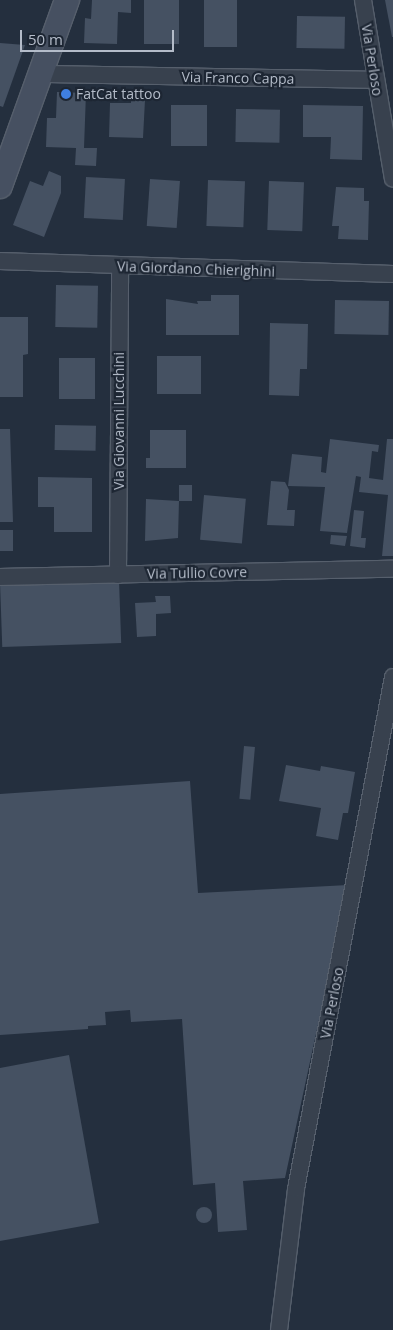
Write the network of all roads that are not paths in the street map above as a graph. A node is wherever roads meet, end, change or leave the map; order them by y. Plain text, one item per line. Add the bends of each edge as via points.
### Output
1 (67, 0) edge
2 (363, 0) edge
3 (41, 74) junction
4 (375, 80) junction
5 (393, 179) edge
6 (0, 186) edge
7 (0, 261) edge
8 (120, 267) junction
9 (393, 274) edge
10 (393, 569) edge
11 (118, 575) junction
12 (0, 577) edge
13 (393, 676) edge
14 (280, 1330) edge

1 - 3 street
2 - 4 street, Via Perloso
3 - 4 street, Via Franco Cappa
3 - 6 street
4 - 5 street, Via Perloso
7 - 8 street, Via Giordano Chierighini
8 - 9 street, Via Giordano Chierighini
8 - 11 street, Via Giovanni Lucchini
10 - 11 street, Via Tullio Covre
11 - 12 street, Via Tullio Covre
13 - 14 street, Via Perloso via 296,1189

